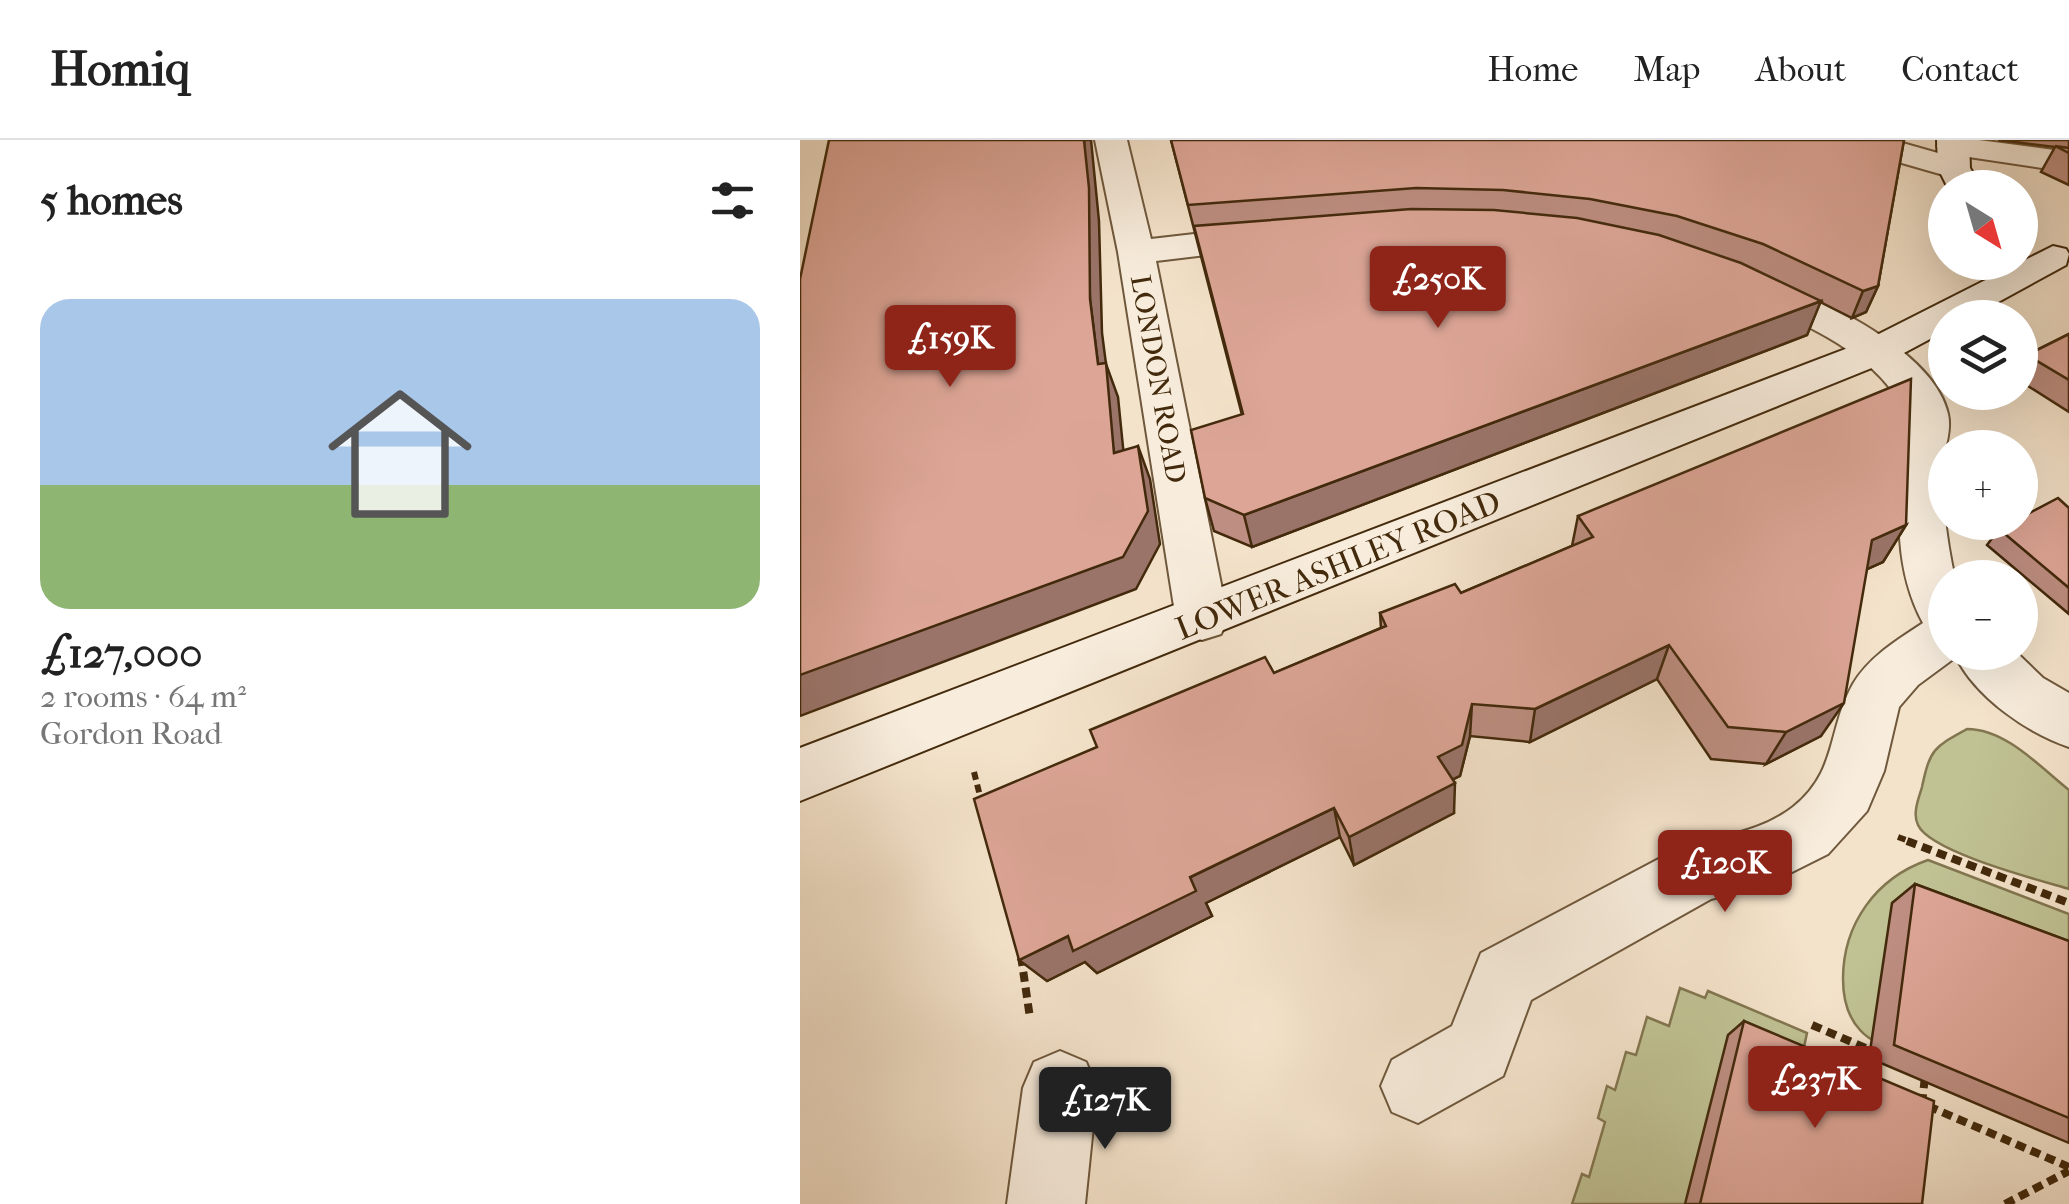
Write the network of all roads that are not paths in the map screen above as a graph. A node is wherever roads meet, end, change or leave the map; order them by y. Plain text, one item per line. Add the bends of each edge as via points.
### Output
1 (1111, 140) edge
2 (1857, 140) edge
3 (1956, 160) edge
4 (2069, 162) edge
5 (1302, 234) edge
6 (2038, 247) edge
7 (1136, 252) junction
8 (2061, 261) edge
9 (1716, 274) edge
10 (1875, 352) junction
11 (1928, 583) edge
12 (1202, 619) junction
13 (1928, 648) edge
14 (1998, 670) edge
15 (2069, 723) edge
16 (800, 775) edge
17 (1418, 1086) dead end
18 (1060, 1088) road end
19 (1046, 1204) edge

1 - 7 street, LONDON ROAD
2 - 3 street
3 - 4 street
5 - 7 street
6 - 8 street
7 - 12 street, LONDON ROAD
8 - 10 street, LOWER ASHLEY ROAD
9 - 10 street via 1787,300
10 - 11 street via 1914,383 1926,404
10 - 12 street, LOWER ASHLEY ROAD
12 - 16 street, LOWER ASHLEY ROAD
13 - 17 street via 1876,696 1856,769 1840,801 1819,822 1768,856 1698,872 1505,977 1478,1051
14 - 15 street
18 - 19 street

